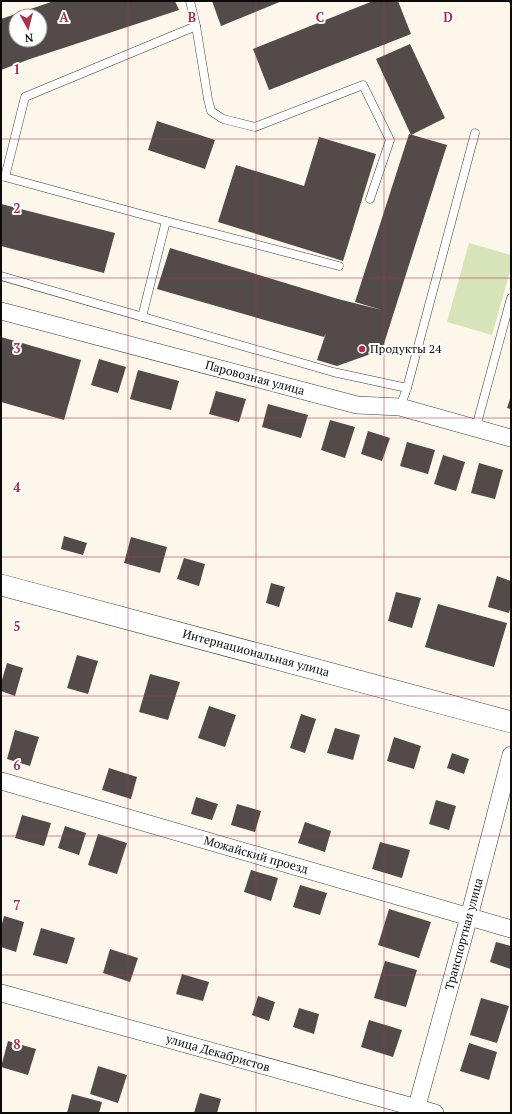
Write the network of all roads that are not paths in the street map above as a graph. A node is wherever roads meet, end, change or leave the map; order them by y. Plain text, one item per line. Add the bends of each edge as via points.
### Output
1 (190, 1) edge
2 (196, 26) junction
3 (475, 133) dead end
4 (370, 199) dead end
5 (166, 221) junction
6 (339, 266) dead end
7 (1, 276) edge
8 (511, 298) edge
9 (1, 311) edge
10 (142, 317) junction
11 (407, 388) junction
12 (400, 407) junction
13 (476, 427) junction
14 (511, 438) edge
15 (1, 585) edge
16 (511, 722) edge
17 (511, 755) edge
18 (1, 781) edge
19 (469, 917) junction
20 (511, 929) edge
21 (1, 993) edge
22 (415, 1110) edge
23 (435, 1113) edge

1 - 2 lane
2 - 4 lane via 211,111 223,119 255,127 363,85 390,140
2 - 5 lane via 25,97 5,177
3 - 11 lane
5 - 6 lane
5 - 10 lane
7 - 10 lane
8 - 13 lane
9 - 12 street, Паровозная улица via 357,406
10 - 11 lane via 333,372
11 - 12 lane
12 - 13 street, Паровозная улица
13 - 14 street, Паровозная улица
15 - 16 street, Интернациональная улица
17 - 19 street, Транспортная улица
18 - 19 street, Можайский проезд
19 - 20 street, Можайский проезд
19 - 22 street, Транспортная улица
21 - 22 street, улица Декабристов
22 - 23 street, улица Декабристов

